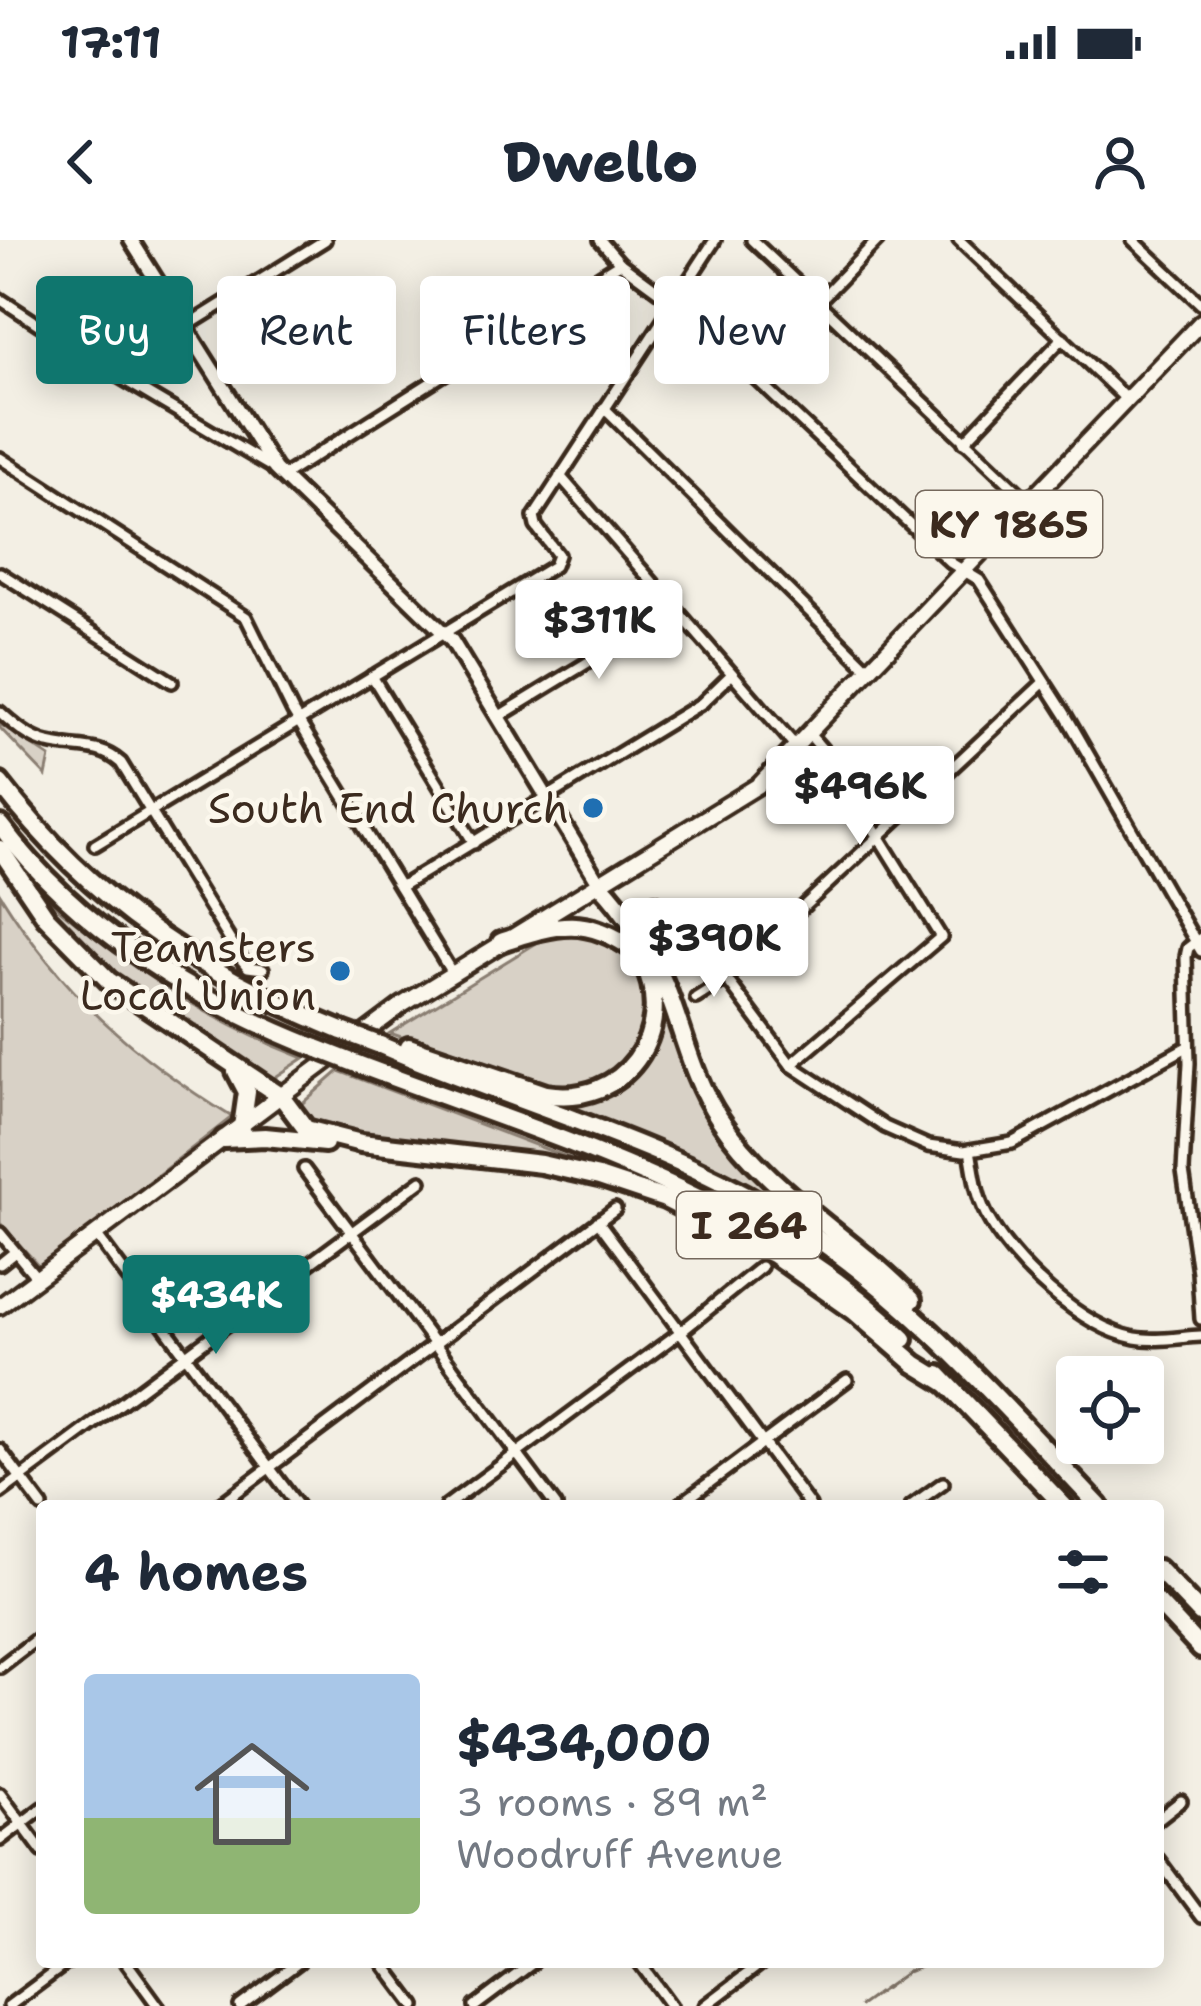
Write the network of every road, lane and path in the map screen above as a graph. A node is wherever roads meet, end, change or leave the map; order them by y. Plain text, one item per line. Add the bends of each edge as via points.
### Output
1 (131, 240) edge
2 (325, 240) edge
3 (600, 240) edge
4 (715, 240) edge
5 (752, 240) edge
6 (878, 240) edge
7 (959, 240) edge
8 (1133, 240) edge
9 (620, 263) junction
10 (153, 276) edge
11 (691, 276) edge
12 (790, 276) edge
13 (654, 288) edge
14 (829, 291) edge
15 (0, 299) edge
16 (1201, 304) edge
17 (829, 313) edge
18 (193, 322) edge
19 (1201, 322) edge
20 (36, 323) edge
21 (654, 332) edge
22 (1063, 338) junction
23 (193, 339) edge
24 (131, 384) edge
25 (761, 384) edge
26 (1126, 399) junction
27 (604, 408) junction
28 (964, 442) junction
29 (0, 458) edge
30 (279, 473) junction
31 (560, 476) junction
32 (1029, 502) junction
33 (965, 570) junction
34 (0, 573) edge
35 (671, 604) junction
36 (444, 632) junction
37 (868, 669) junction
38 (732, 674) junction
39 (373, 676) junction
40 (172, 682) dead end
41 (1044, 682) junction
42 (0, 712) edge
43 (498, 717) junction
44 (298, 721) junction
45 (809, 734) junction
46 (797, 748) junction
47 (0, 783) edge
48 (547, 798) junction
49 (152, 811) junction
50 (0, 825) edge
51 (878, 836) junction
52 (475, 843) junction
53 (94, 845) dead end
54 (0, 849) edge
55 (599, 883) junction
56 (400, 887) junction
57 (656, 901) dead end
58 (501, 942) junction
59 (1199, 944) edge
60 (635, 950) junction
61 (263, 969) dead end
62 (452, 973) junction
63 (726, 979) junction
64 (696, 998) dead end
65 (380, 1046) junction
66 (1187, 1047) junction
67 (791, 1065) junction
68 (231, 1066) junction
69 (281, 1097) junction
70 (242, 1127) junction
71 (224, 1139) junction
72 (362, 1143) junction
73 (970, 1150) junction
74 (304, 1169) dead end
75 (421, 1181) dead end
76 (615, 1209) dead end
77 (598, 1221) junction
78 (1196, 1222) edge
79 (351, 1232) junction
80 (0, 1233) edge
81 (96, 1235) junction
82 (15, 1252) junction
83 (0, 1264) edge
84 (761, 1267) dead end
85 (37, 1278) junction
86 (0, 1306) edge
87 (1201, 1318) edge
88 (682, 1330) junction
89 (1201, 1336) edge
90 (434, 1343) junction
91 (950, 1349) junction
92 (186, 1355) junction
93 (847, 1380) dead end
94 (946, 1383) junction
95 (764, 1442) junction
96 (0, 1450) edge
97 (516, 1454) junction
98 (270, 1468) junction
99 (21, 1478) junction
100 (943, 1483) dead end
101 (0, 1493) edge
102 (38, 1500) edge
103 (226, 1500) edge
104 (294, 1500) edge
105 (454, 1500) edge
106 (551, 1500) edge
107 (686, 1500) edge
108 (807, 1500) edge
109 (919, 1500) edge
110 (1058, 1500) edge
111 (1093, 1500) edge
112 (1164, 1575) edge
113 (1164, 1610) edge
114 (1201, 1614) edge
115 (36, 1640) edge
116 (1201, 1649) edge
117 (0, 1667) edge
118 (0, 1794) edge
119 (1181, 1801) dead end
120 (36, 1812) edge
121 (1164, 1814) edge
122 (22, 1823) junction
123 (0, 1840) edge
124 (36, 1843) edge
125 (1164, 1867) edge
126 (1201, 1917) edge
127 (60, 1968) edge
128 (130, 1968) edge
129 (291, 1968) edge
130 (386, 1968) edge
131 (526, 1968) edge
132 (643, 1968) edge
133 (755, 1968) edge
134 (9, 2006) edge
135 (158, 2006) edge
136 (240, 2006) edge
137 (415, 2006) edge
138 (475, 2006) edge
139 (671, 2006) edge
140 (706, 2006) edge

1 - 10 street
2 - 18 street
3 - 9 street
4 - 11 street
5 - 12 street
6 - 14 street
7 - 22 street
8 - 16 street
9 - 13 street
9 - 30 street
15 - 20 street
17 - 28 street
19 - 26 main road, KY 1865
21 - 27 street
22 - 26 street
22 - 28 street
23 - 30 street
24 - 30 street
25 - 33 street
26 - 32 main road, KY 1865
27 - 31 street
27 - 37 street
28 - 32 street
29 - 44 street via 246,616
30 - 36 street
31 - 35 street
31 - 36 street via 534,522 557,563
32 - 33 main road, KY 1865
33 - 37 main road, KY 1865
33 - 41 street
34 - 40 street
35 - 38 street
35 - 43 street
36 - 39 street
36 - 43 street
37 - 45 main road, KY 1865
38 - 46 street
38 - 48 street via 702,703
39 - 44 street
39 - 52 street
41 - 51 street
41 - 59 street
42 - 49 street via 47,743 107,751
43 - 48 street
44 - 49 street
44 - 56 street
45 - 46 main road, KY 1865
45 - 51 street
46 - 55 main road, KY 1865 via 750,792
47 - 65 highway, I 264, bridge via 81,875 168,944 257,995
48 - 52 street
48 - 55 street
49 - 53 street
49 - 61 street via 242,959
50 - 94 highway, I 264, bridge via 71,902 140,956 240,1016 724,1211 834,1280
51 - 63 street
51 - 67 street via 941,938
52 - 56 street
54 - 68 highway via 89,964
55 - 58 main road, KY 1865
55 - 60 highway
55 - 91 highway via 660,973 697,1079 725,1128 885,1272
56 - 62 street
57 - 63 street via 675,910
58 - 60 highway via 582,925
58 - 62 main road, KY 1865
59 - 66 street via 1186,957
60 - 65 highway via 653,991 650,1039 632,1067 597,1091 545,1094 392,1041
62 - 69 main road, KY 1865
63 - 64 street
63 - 67 street
65 - 91 highway, I 264 via 741,1193 834,1250
66 - 73 street via 1027,1136
66 - 78 street via 1183,1171
67 - 73 street via 899,1135
68 - 69 highway
68 - 70 highway via 248,1092
69 - 70 main road, KY 1865
69 - 72 highway via 315,1134
70 - 71 main road, KY 1865
71 - 72 highway
71 - 81 main road, KY 1865
72 - 94 highway via 541,1164 665,1199 773,1254
73 - 89 street via 991,1222 1067,1306 1132,1338
74 - 79 street
75 - 79 street
76 - 77 street
77 - 88 street
77 - 90 street
78 - 87 street
79 - 90 street
79 - 92 street
80 - 82 street
81 - 85 main road, KY 1865
81 - 92 street
82 - 83 street
82 - 85 street
84 - 88 street
85 - 86 main road, KY 1865
88 - 95 street
88 - 97 street
90 - 97 street
90 - 98 street
91 - 111 highway, I 264
92 - 98 street
92 - 99 street
93 - 95 street
94 - 110 highway, I 264
95 - 107 street
95 - 108 street
96 - 99 street
97 - 105 street
97 - 106 street
98 - 103 street
98 - 104 street
99 - 101 street
99 - 102 street
100 - 109 street
112 - 114 highway
113 - 116 highway
115 - 117 street
118 - 122 street
119 - 121 street
120 - 122 street
122 - 123 street
122 - 124 street
125 - 126 street
127 - 134 street
128 - 135 street
129 - 136 street
130 - 137 street
131 - 138 street
132 - 139 street
133 - 140 street

